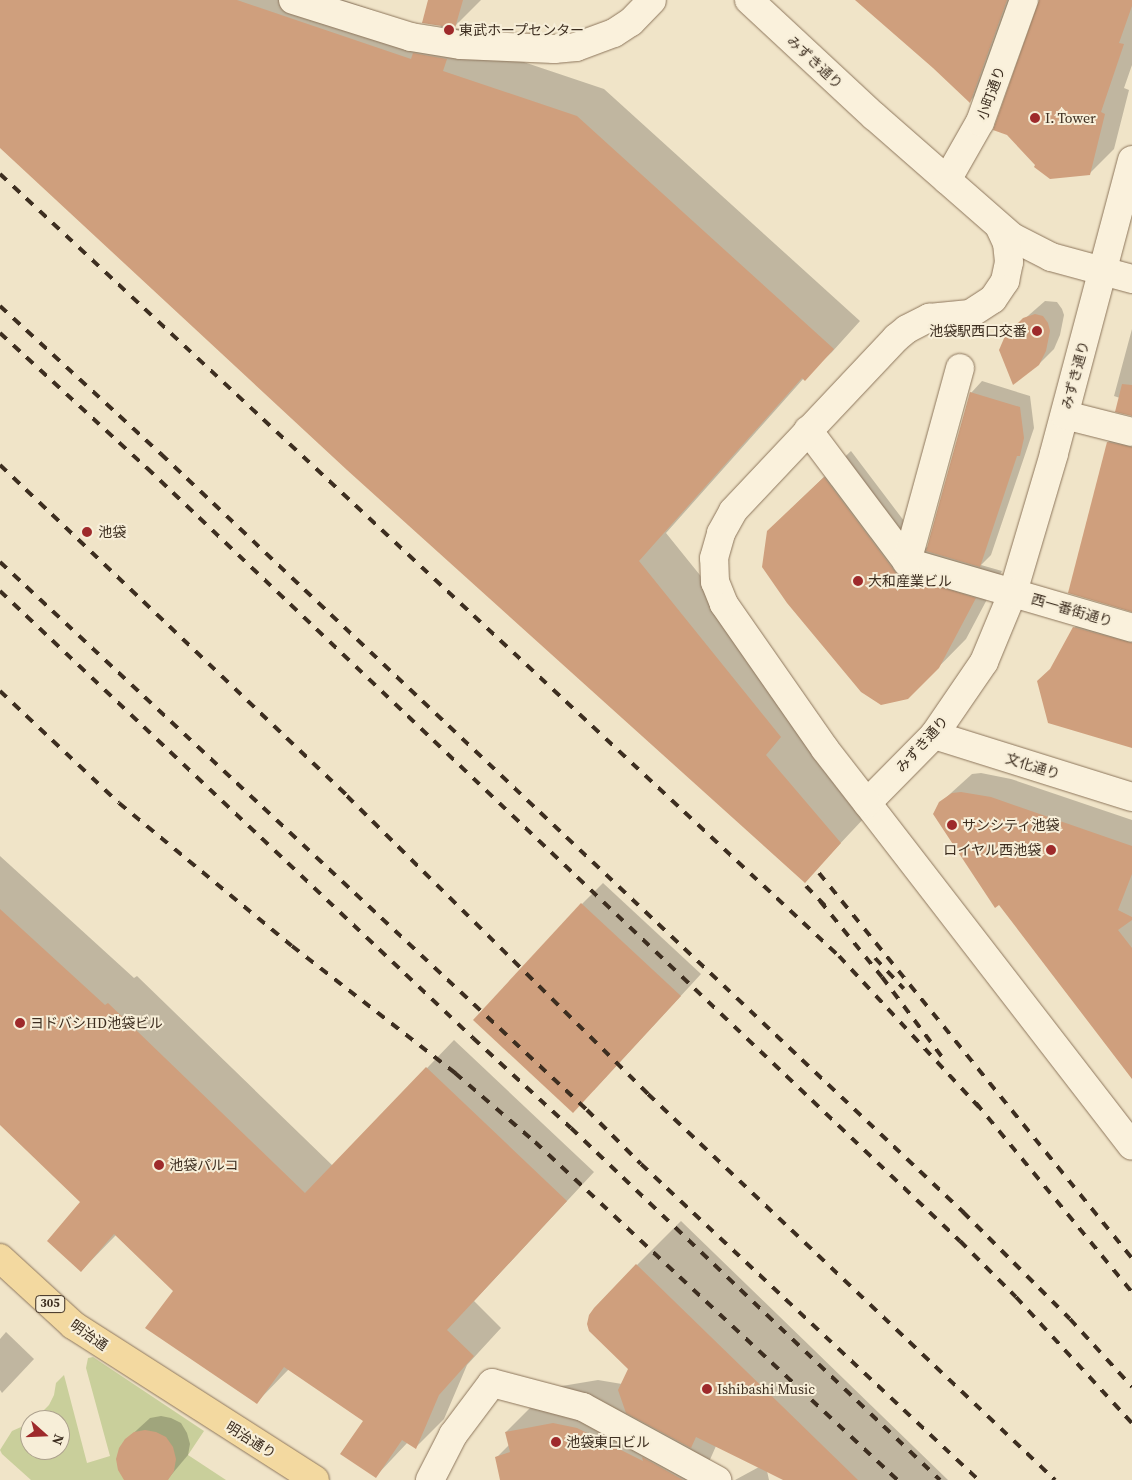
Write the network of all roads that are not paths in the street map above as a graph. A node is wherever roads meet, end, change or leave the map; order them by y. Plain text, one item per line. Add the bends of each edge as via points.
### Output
1 (652, 0) edge
2 (749, 0) edge
3 (1024, 0) edge
4 (309, 3) edge
5 (1132, 160) edge
6 (947, 180) junction
7 (1000, 228) junction
8 (1103, 270) junction
9 (1132, 279) edge
10 (960, 368) dead end
11 (1065, 415) junction
12 (808, 430) junction
13 (1132, 432) edge
14 (907, 562) junction
15 (1013, 592) junction
16 (1132, 628) edge
17 (934, 735) junction
18 (1132, 797) edge
19 (867, 803) junction
20 (1132, 1146) edge
21 (0, 1258) edge
22 (188, 1400) joint
23 (315, 1480) edge
24 (430, 1480) edge
25 (717, 1480) edge

1 - 4 street via 614,33 576,47 554,49 461,45 411,37
2 - 6 street, みずき通り
3 - 6 street, 小町通り via 980,122
5 - 8 street, みずき通り
6 - 7 street, みずき通り
7 - 8 street, みずき通り via 1051,257
7 - 12 street via 1007,243 1009,262 1005,280 994,299 970,314 929,318 907,329
8 - 9 street
8 - 11 street, みずき通り
10 - 14 street
11 - 13 street
11 - 15 street, みずき通り
12 - 14 street
12 - 19 street via 733,511 721,533 714,558 715,582 724,604 825,749
14 - 15 street, 西一番街通り
15 - 16 street, 西一番街通り
15 - 17 street, みずき通り via 984,662
17 - 18 street, 文化通り
17 - 19 street, みずき通り
19 - 20 street
21 - 22 main road, 明治通 / 305 via 73,1325
22 - 23 main road, 明治通り / 305
24 - 25 street via 453,1435 492,1383 582,1407

